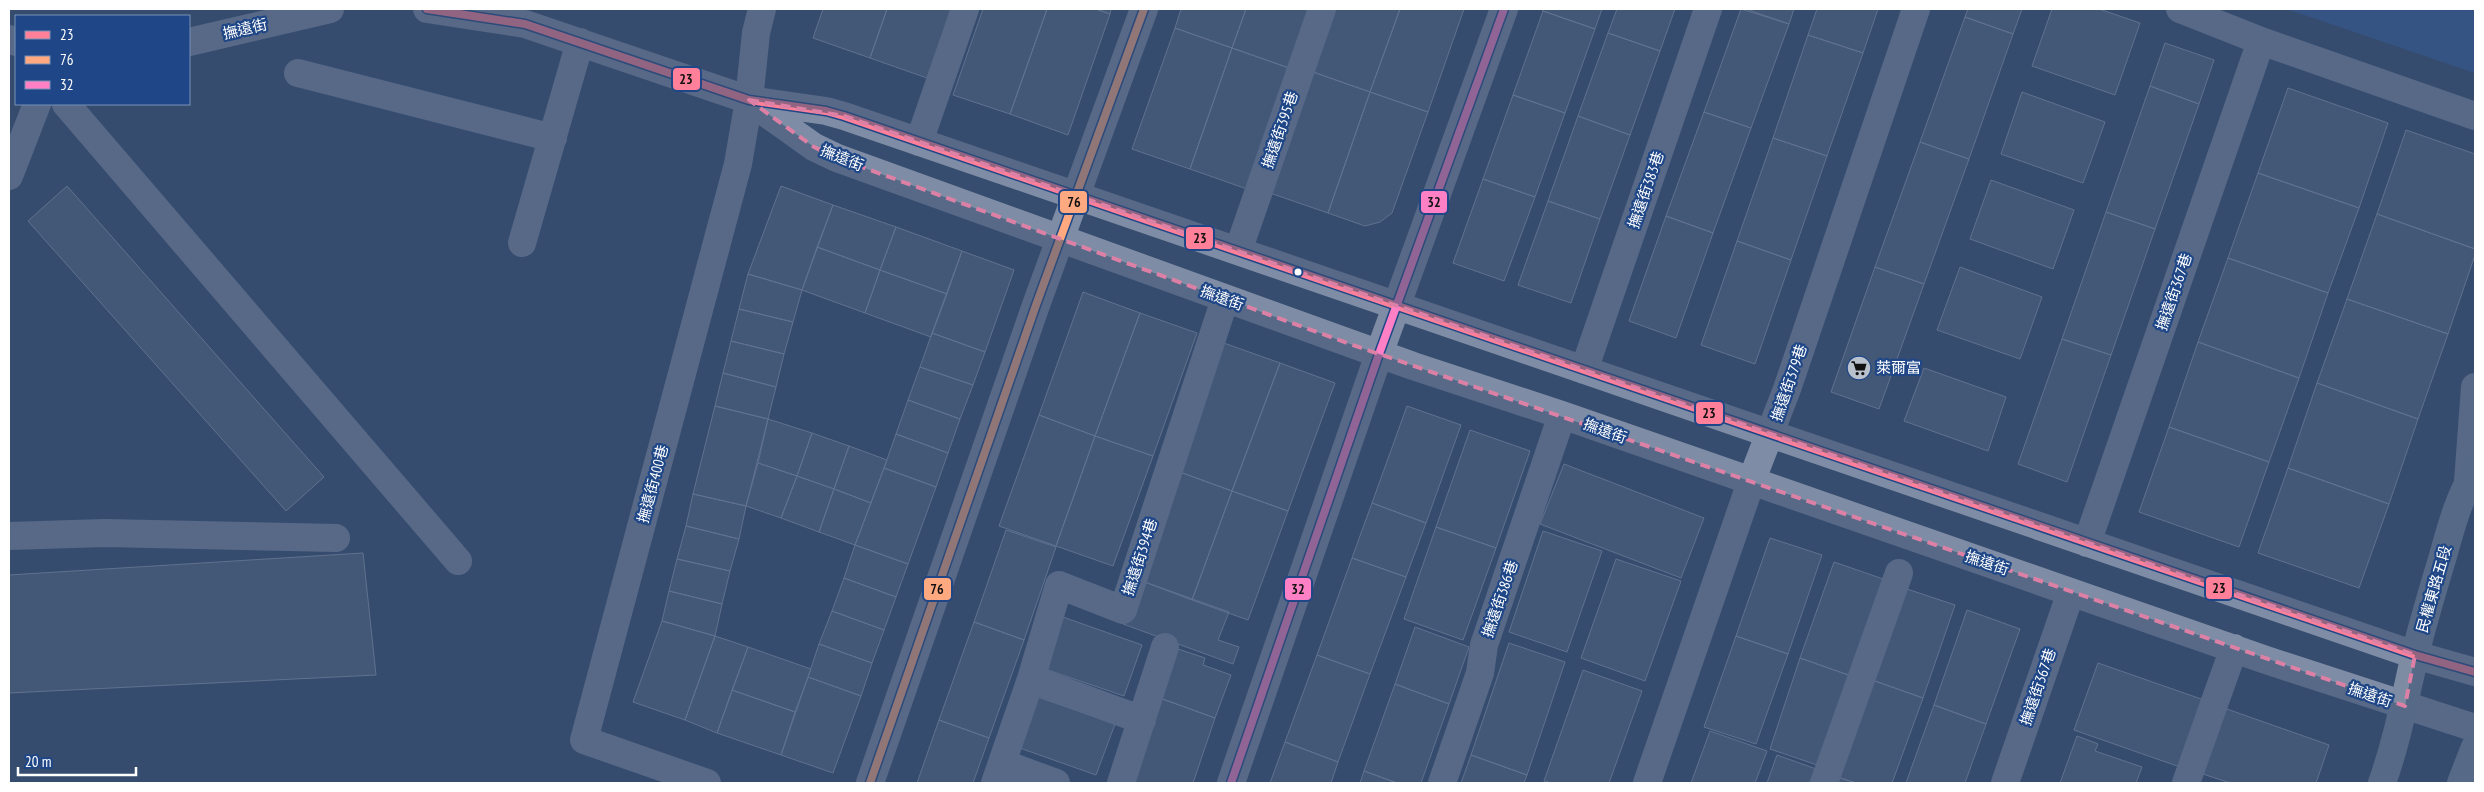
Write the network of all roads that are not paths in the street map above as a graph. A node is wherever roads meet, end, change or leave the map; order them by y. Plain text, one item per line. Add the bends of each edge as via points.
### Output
1 (330, 9) edge
2 (427, 9) edge
3 (762, 9) edge
4 (965, 9) edge
5 (1144, 9) edge
6 (1322, 9) edge
7 (1504, 9) edge
8 (1708, 9) edge
9 (1916, 9) edge
10 (2180, 9) edge
11 (2261, 41) junction
12 (190, 42) edge
13 (580, 42) junction
14 (298, 73) dead end
15 (749, 100) junction
16 (37, 105) edge
17 (67, 105) edge
18 (2475, 116) edge
19 (553, 138) junction
20 (919, 142) junction
21 (9, 176) edge
22 (1076, 196) junction
23 (1060, 238) junction
24 (522, 243) dead end
25 (1238, 252) junction
26 (1225, 299) junction
27 (1396, 307) junction
28 (1379, 354) junction
29 (1584, 370) junction
30 (2475, 387) edge
31 (1562, 415) junction
32 (1771, 434) junction
33 (2472, 477) edge
34 (1751, 482) junction
35 (9, 536) edge
36 (336, 538) dead end
37 (2087, 543) junction
38 (458, 561) dead end
39 (1899, 573) dead end
40 (2071, 592) junction
41 (1164, 646) dead end
42 (2234, 648) junction
43 (2415, 655) junction
44 (2475, 672) edge
45 (1031, 679) junction
46 (2405, 706) junction
47 (1142, 720) junction
48 (2475, 728) edge
49 (2475, 746) edge
50 (998, 773) edge
51 (707, 783) edge
52 (870, 783) edge
53 (1056, 783) edge
54 (1122, 783) edge
55 (1231, 783) edge
56 (1442, 783) edge
57 (1647, 783) edge
58 (1824, 783) edge
59 (2005, 783) edge
60 (2186, 783) edge
61 (2382, 783) edge
62 (2462, 783) edge

1 - 12 street, 撫遠街
2 - 13 street, 撫遠街 via 525,24
3 - 15 street via 756,33
4 - 20 street
5 - 22 street
6 - 25 street, 撫遠街395巷
7 - 27 street
8 - 29 street, 撫遠街383巷
9 - 32 street, 撫遠街379巷
10 - 11 street
11 - 18 street
11 - 37 street, 撫遠街367巷
13 - 15 street, 撫遠街
13 - 19 street
14 - 19 street
15 - 20 street, 撫遠街 via 826,111
15 - 23 street, 撫遠街 via 814,147 837,158
15 - 51 street, 撫遠街400巷 via 734,180 584,740
16 - 21 street
17 - 38 street
19 - 24 street
20 - 22 street, 撫遠街
22 - 23 street
22 - 25 street, 撫遠街
23 - 26 street, 撫遠街
23 - 52 street
25 - 27 street, 撫遠街
26 - 28 street, 撫遠街
26 - 45 street, 撫遠街394巷 via 1123,610 1059,586
27 - 28 street
27 - 29 street, 撫遠街
28 - 31 street, 撫遠街
28 - 55 street
29 - 32 street, 撫遠街
30 - 33 street, 民權東路五段
31 - 34 street, 撫遠街
31 - 56 street, 撫遠街386巷 via 1484,645 1480,673
32 - 34 street, 撫遠街379巷
32 - 37 street, 撫遠街
33 - 43 main road, 民權東路五段 via 2445,547
34 - 40 street, 撫遠街
34 - 57 street, 撫遠街379巷
35 - 36 street via 105,533
37 - 43 street, 撫遠街
39 - 58 street
40 - 42 street, 撫遠街
40 - 59 street, 撫遠街367巷
41 - 47 street
42 - 46 street, 撫遠街
42 - 60 street
43 - 44 street, 撫遠街
43 - 46 main road, 民權東路五段
45 - 47 street
45 - 50 street, 撫遠街394巷
46 - 48 street, 撫遠街
46 - 61 main road, 民權東路五段
47 - 54 street
49 - 62 main road
50 - 53 street

